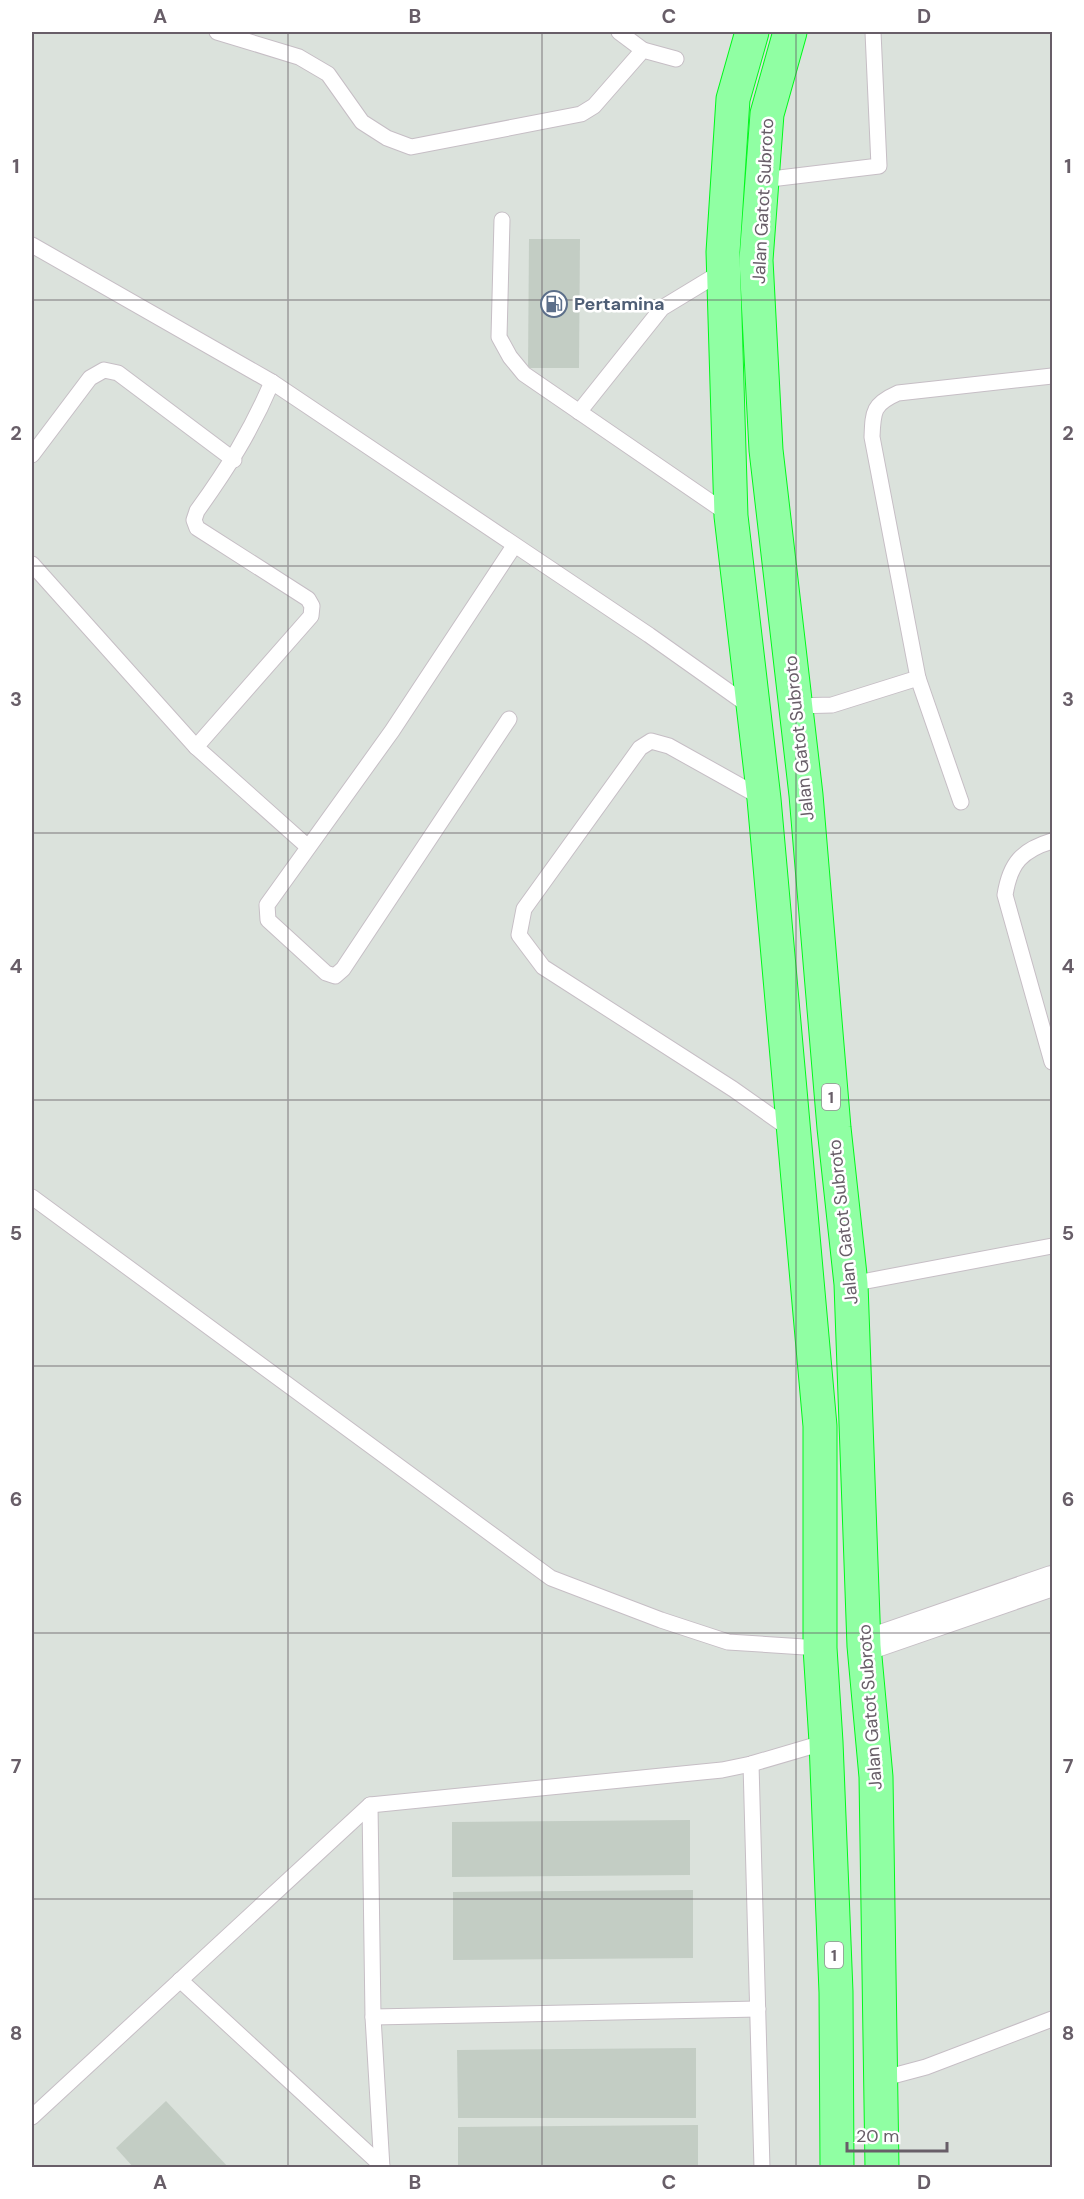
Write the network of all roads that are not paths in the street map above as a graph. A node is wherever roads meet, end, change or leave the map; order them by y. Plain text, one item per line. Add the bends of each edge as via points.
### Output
1 (217, 32) edge
2 (619, 32) edge
3 (752, 32) edge
4 (790, 32) edge
5 (873, 32) edge
6 (643, 50) junction
7 (676, 59) dead end
8 (762, 180) junction
9 (502, 220) dead end
10 (34, 250) edge
11 (739, 265) junction
12 (1053, 376) edge
13 (272, 382) junction
14 (579, 411) junction
15 (32, 455) edge
16 (234, 460) junction
17 (773, 513) junction
18 (731, 516) junction
19 (514, 546) junction
20 (32, 564) edge
21 (918, 678) junction
22 (795, 706) junction
23 (754, 710) junction
24 (509, 719) dead end
25 (196, 747) junction
26 (806, 795) junction
27 (764, 799) junction
28 (961, 802) dead end
29 (1053, 841) edge
30 (308, 847) junction
31 (1053, 1062) edge
32 (834, 1128) junction
33 (792, 1131) junction
34 (32, 1197) edge
35 (1053, 1246) edge
36 (851, 1284) junction
37 (1053, 1581) edge
38 (864, 1646) junction
39 (820, 1648) junction
40 (826, 1742) junction
41 (751, 1764) junction
42 (370, 1805) junction
43 (180, 1980) junction
44 (758, 2009) junction
45 (373, 2017) junction
46 (1053, 2019) edge
47 (881, 2079) junction
48 (32, 2117) edge
49 (382, 2167) edge
50 (762, 2168) edge
51 (837, 2168) edge
52 (882, 2168) edge

1 - 6 lane via 299,57 328,74 362,122 411,147 581,114 594,106
2 - 6 lane
3 - 11 highway, Jalan Gatot Subroto / 1 via 732,99
4 - 8 highway, Jalan Gatot Subroto / 1 via 767,114
5 - 8 lane via 879,166
6 - 7 lane
8 - 11 highway, Jalan Gatot Subroto / 1
9 - 14 lane via 499,337 524,374
10 - 13 lane
11 - 14 lane via 662,308
11 - 17 highway, Jalan Gatot Subroto / 1
11 - 18 highway, Jalan Gatot Subroto / 1
12 - 21 lane via 898,393 883,399 873,413 872,437
13 - 16 lane
13 - 19 lane
14 - 18 lane
15 - 16 lane via 90,378 104,370 118,373
16 - 25 lane via 197,511 197,528 308,599 311,616
17 - 18 highway
17 - 22 highway, Jalan Gatot Subroto / 1
18 - 23 highway, Jalan Gatot Subroto / 1
19 - 23 lane
19 - 30 lane via 392,731
20 - 25 lane
21 - 22 lane via 832,705
21 - 28 lane
22 - 23 highway
22 - 26 highway, Jalan Gatot Subroto / 1
23 - 27 highway, Jalan Gatot Subroto / 1
24 - 30 lane via 335,976 326,973 268,920 266,913 267,905
25 - 30 lane
26 - 27 highway
26 - 32 highway, Jalan Gatot Subroto / 1
27 - 33 highway, Jalan Gatot Subroto / 1
27 - 33 lane via 669,746 651,741 640,748 524,909 519,935 543,967
29 - 31 lane via 1033,847 1021,857 1010,872 1005,895
32 - 33 highway
32 - 36 highway, Jalan Gatot Subroto / 1
33 - 39 highway, Jalan Gatot Subroto / 1 via 820,1426
34 - 39 lane via 551,1578 728,1642
35 - 36 lane
36 - 38 highway, Jalan Gatot Subroto / 1
37 - 38 street
38 - 39 highway
38 - 47 highway, Jalan Gatot Subroto / 1 via 876,1777
39 - 40 highway, Jalan Gatot Subroto / 1
40 - 41 lane
40 - 51 highway, Jalan Gatot Subroto / 1 via 836,1992
41 - 42 lane
41 - 44 lane
42 - 43 lane
42 - 45 lane
43 - 48 lane
43 - 49 lane
44 - 45 lane
44 - 50 lane
45 - 49 lane
46 - 47 lane via 926,2067
47 - 52 highway, Jalan Gatot Subroto / 1

